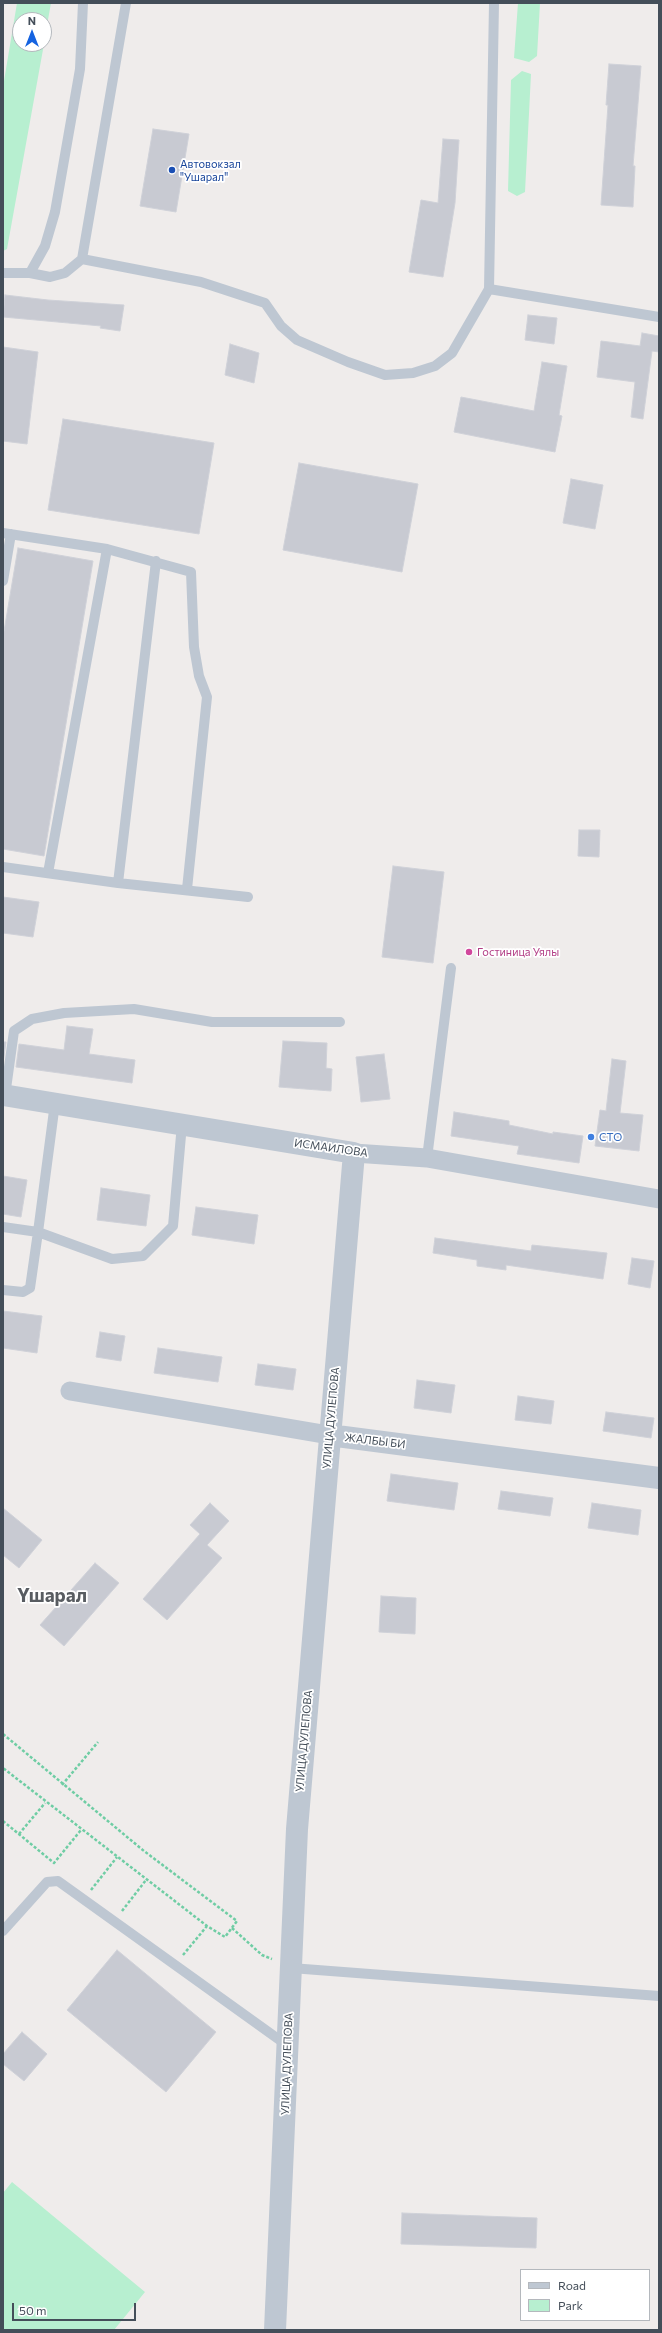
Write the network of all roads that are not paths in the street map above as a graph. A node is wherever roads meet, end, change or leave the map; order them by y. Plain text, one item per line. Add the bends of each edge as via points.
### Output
1 (83, 3) edge
2 (126, 3) edge
3 (494, 3) edge
4 (82, 259) junction
5 (3, 273) edge
6 (30, 273) junction
7 (490, 289) junction
8 (659, 317) edge
9 (7, 534) edge
10 (106, 549) junction
11 (156, 561) junction
12 (3, 581) edge
13 (3, 867) edge
14 (48, 873) junction
15 (118, 883) junction
16 (187, 889) junction
17 (248, 897) dead end
18 (451, 968) dead end
19 (340, 1022) dead end
20 (4, 1095) edge
21 (55, 1103) junction
22 (182, 1124) junction
23 (354, 1153) junction
24 (427, 1158) junction
25 (659, 1199) edge
26 (3, 1227) edge
27 (38, 1232) junction
28 (3, 1290) edge
29 (70, 1391) dead end
30 (329, 1435) junction
31 (659, 1478) edge
32 (3, 1931) edge
33 (291, 1968) junction
34 (659, 1996) edge
35 (288, 2046) junction
36 (276, 2330) edge

1 - 6 lane via 80,69 55,212 45,246
2 - 4 lane
3 - 7 lane
4 - 6 lane via 65,273 50,277
4 - 7 lane via 201,282 265,303 281,326 297,340 385,375 413,374 445,360 452,353
5 - 6 lane
7 - 8 lane
9 - 10 lane
9 - 12 lane
10 - 11 lane
10 - 14 lane
11 - 15 lane
11 - 16 lane via 191,572 194,647 199,676 207,697
13 - 14 lane
14 - 15 lane
15 - 16 lane
16 - 17 lane
18 - 24 lane
19 - 20 lane via 212,1022 134,1009 64,1013 32,1018 14,1031
20 - 21 street, ИСМАИЛОВА
21 - 22 street, ИСМАИЛОВА
21 - 27 lane
22 - 23 street, ИСМАИЛОВА
22 - 27 lane via 173,1226 143,1256 112,1259
23 - 24 street, ИСМАИЛОВА
23 - 30 street, УЛИЦА ДУЛЕПОВА
24 - 25 street, ИСМАИЛОВА
26 - 27 lane
27 - 28 lane via 30,1288 23,1292
29 - 30 street, ЖАЛБЫ БИ
30 - 31 street, ЖАЛБЫ БИ
30 - 33 street, УЛИЦА ДУЛЕПОВА via 297,1829
32 - 35 lane via 47,1882 58,1881
33 - 34 lane
33 - 35 street, УЛИЦА ДУЛЕПОВА
35 - 36 street, УЛИЦА ДУЛЕПОВА

